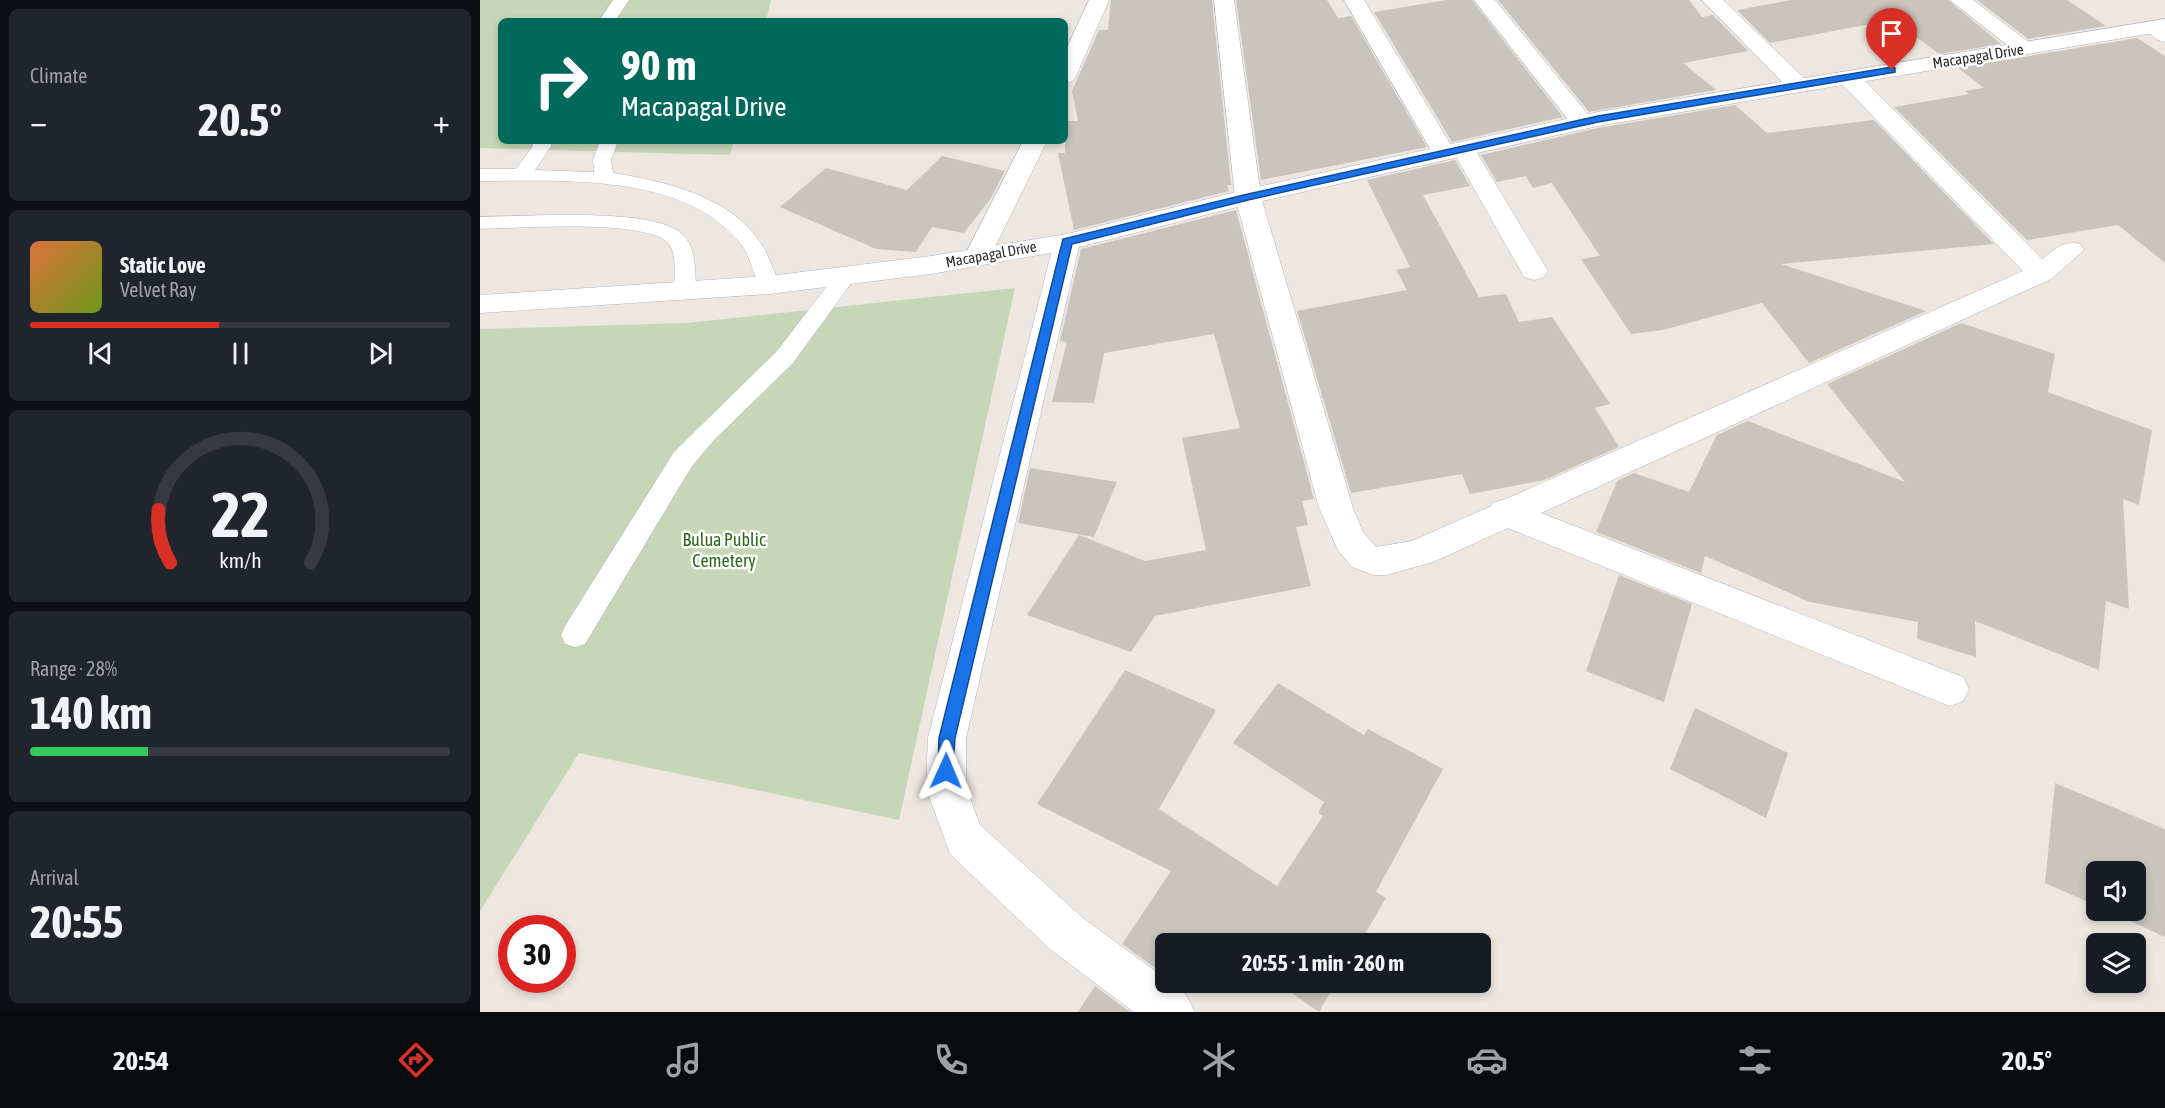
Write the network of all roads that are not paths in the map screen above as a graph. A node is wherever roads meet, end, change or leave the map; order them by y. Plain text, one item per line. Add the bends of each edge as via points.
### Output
1 (621, 0) edge
2 (1099, 0) edge
3 (1224, 0) edge
4 (1354, 0) edge
5 (1484, 0) edge
6 (1712, 0) edge
7 (1960, 0) edge
8 (609, 18) edge
9 (2161, 30) edge
10 (2025, 48) junction
11 (1068, 69) edge
12 (1848, 77) junction
13 (1799, 86) junction
14 (1582, 122) junction
15 (542, 144) edge
16 (608, 144) edge
17 (1034, 144) edge
18 (1453, 150) junction
19 (480, 175) edge
20 (522, 175) junction
21 (604, 177) junction
22 (1248, 197) junction
23 (480, 224) edge
24 (1067, 242) junction
25 (2071, 250) dead end
26 (977, 257) junction
27 (1534, 272) dead end
28 (2041, 273) junction
29 (844, 278) junction
30 (769, 285) junction
31 (685, 291) junction
32 (480, 304) edge
33 (1504, 512) junction
34 (575, 635) dead end
35 (1950, 689) dead end
36 (1172, 1012) edge

1 - 8 lane
2 - 11 street
3 - 22 street
4 - 18 street
5 - 14 street
6 - 13 street
7 - 10 street
9 - 10 street, Macapagal Drive
10 - 12 street, Macapagal Drive
12 - 13 street, Macapagal Drive
12 - 28 street
13 - 14 street, Macapagal Drive
14 - 18 street, Macapagal Drive
15 - 20 lane
16 - 21 lane via 602,160
17 - 26 street
18 - 22 street, Macapagal Drive
18 - 27 street
19 - 20 lane
20 - 21 lane
21 - 30 lane via 689,199 723,217 750,242
22 - 24 street, Macapagal Drive
22 - 33 street via 1336,508 1358,553 1372,562 1394,561
23 - 31 lane via 612,222 653,228 673,236 684,253
24 - 26 street, Macapagal Drive
24 - 36 street via 947,738 945,788 965,839 1067,934
25 - 28 street
26 - 29 street, Macapagal Drive
28 - 33 street
29 - 30 street, Macapagal Drive
29 - 34 lane via 785,357 683,459
30 - 31 street, Macapagal Drive
31 - 32 street, Macapagal Drive
33 - 35 street

